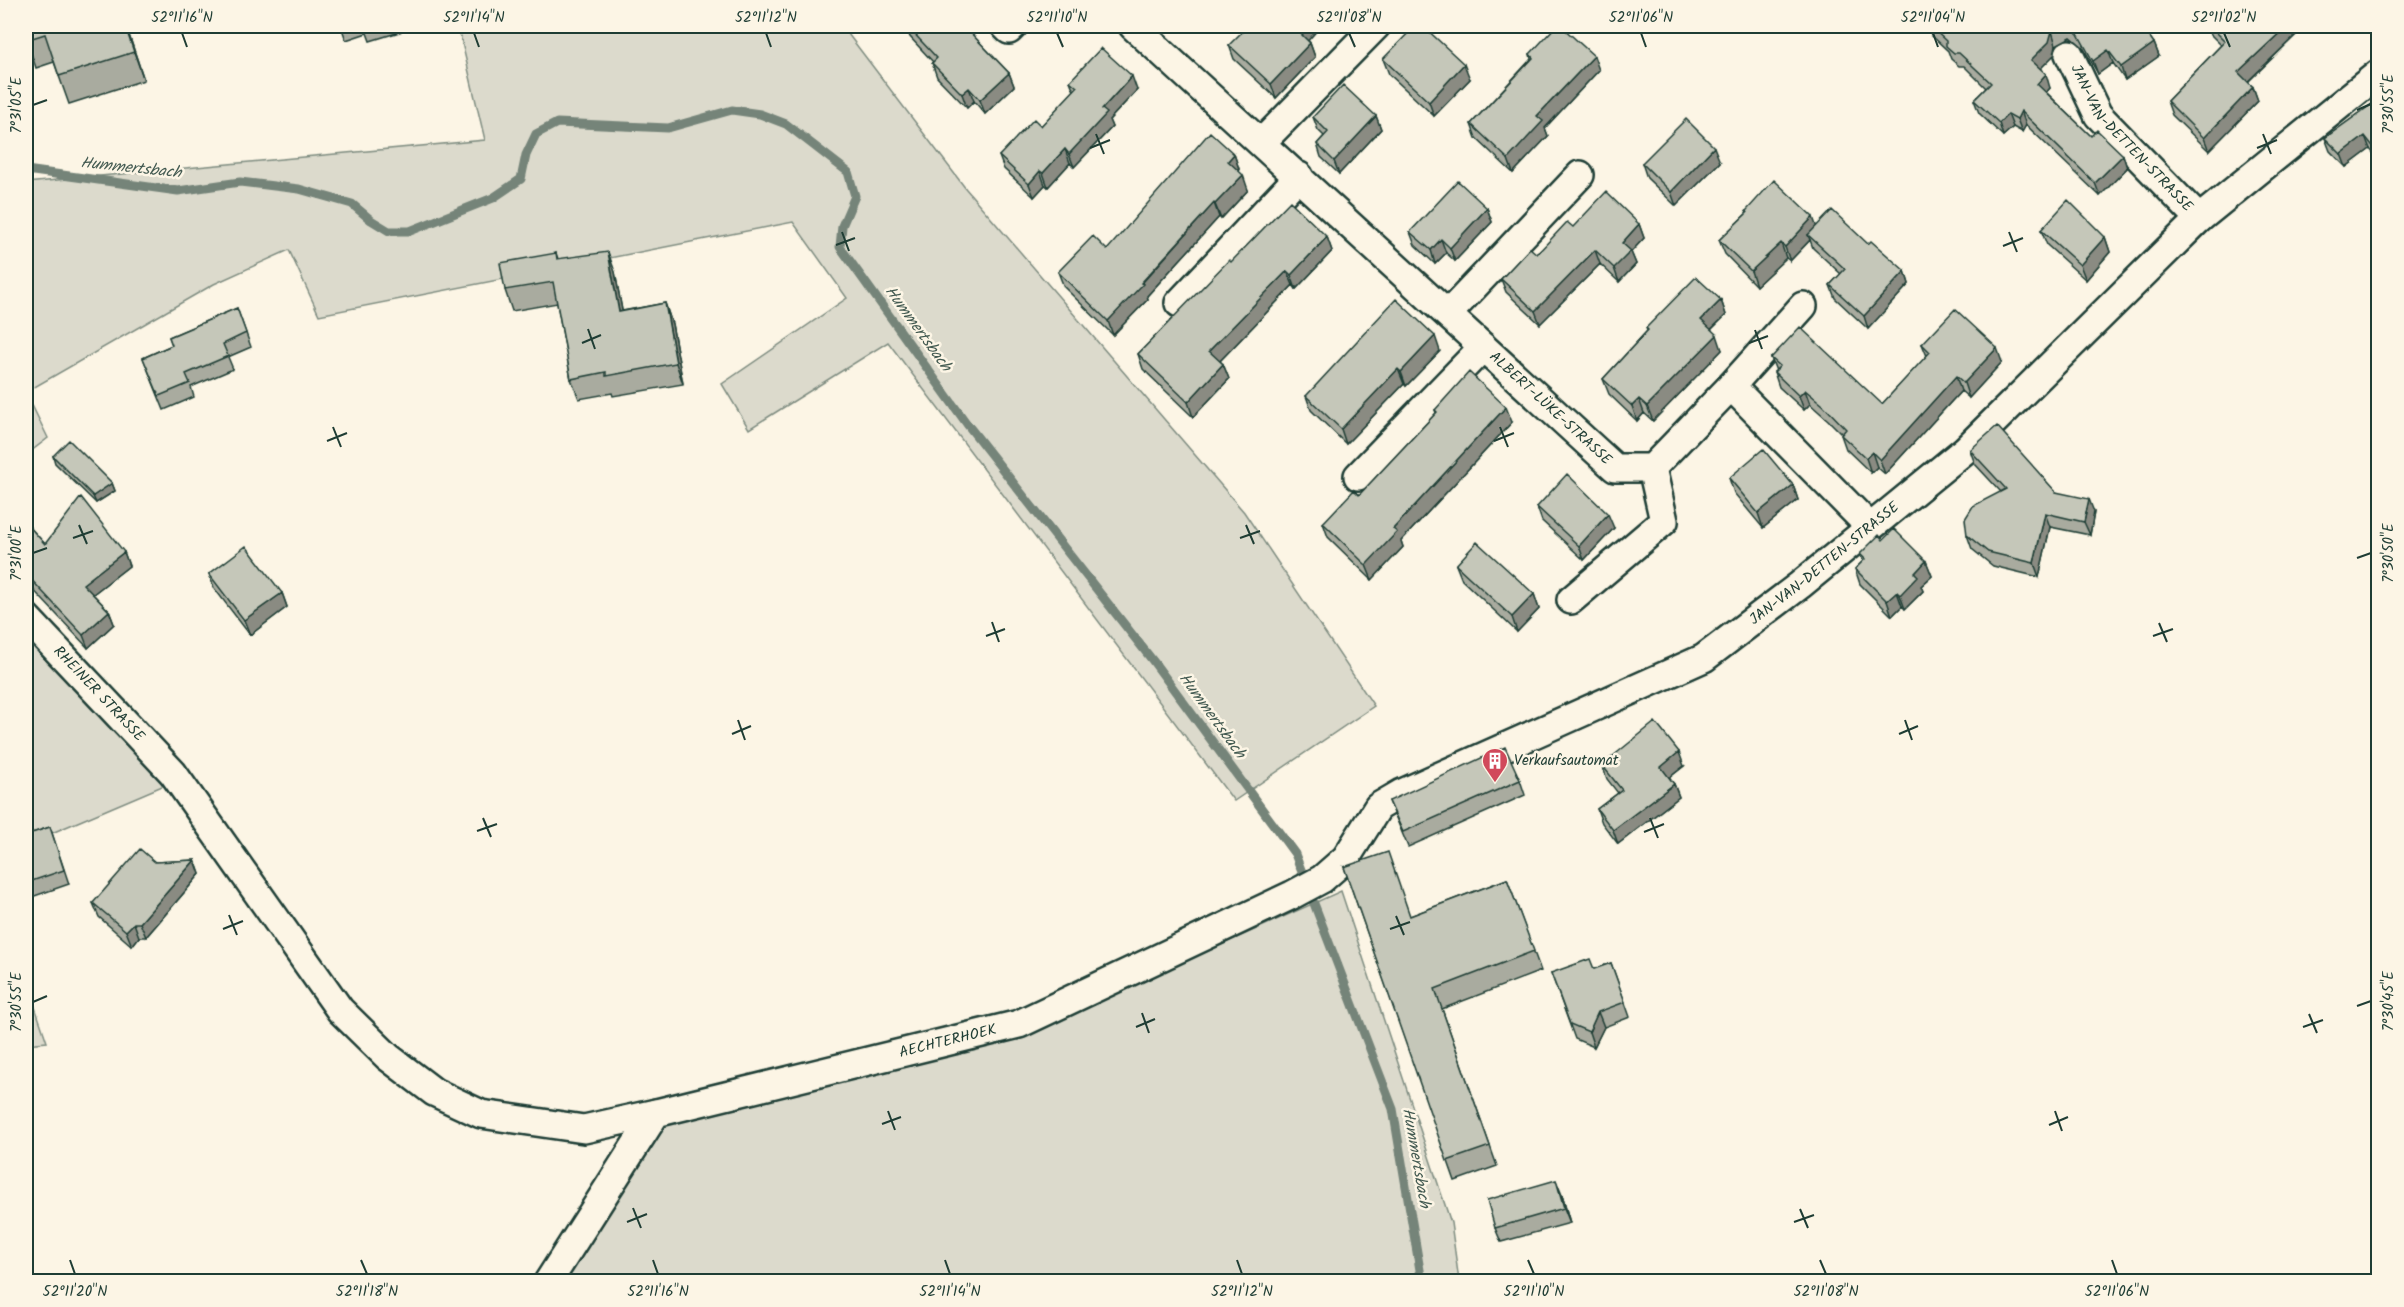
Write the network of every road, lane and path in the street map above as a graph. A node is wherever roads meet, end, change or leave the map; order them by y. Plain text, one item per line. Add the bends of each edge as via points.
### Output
1 (1005, 26) edge
2 (1013, 26) edge
3 (1133, 26) edge
4 (1376, 26) edge
5 (2069, 54) dead end
6 (2379, 74) edge
7 (1262, 142) junction
8 (1581, 175) dead end
9 (1299, 176) junction
10 (2199, 219) junction
11 (1179, 303) dead end
12 (1803, 306) dead end
13 (1448, 314) junction
14 (1483, 346) junction
15 (1731, 386) junction
16 (1652, 468) junction
17 (1358, 476) dead end
18 (1870, 527) junction
19 (1571, 600) dead end
20 (26, 616) edge
21 (1378, 807) joint
22 (656, 1113) junction
23 (548, 1281) edge

1 - 2 street via 1009,30
3 - 7 street, ALBERT-LÜKE-STRASSE
4 - 7 street
5 - 10 street, JAN-VAN-DETTEN-STRASSE via 2098,115
6 - 10 street, JAN-VAN-DETTEN-STRASSE
7 - 9 street, ALBERT-LÜKE-STRASSE
8 - 13 street
9 - 11 street
9 - 13 street, ALBERT-LÜKE-STRASSE
10 - 18 street, JAN-VAN-DETTEN-STRASSE via 1965,450
12 - 15 street
13 - 14 street, ALBERT-LÜKE-STRASSE
14 - 16 street, ALBERT-LÜKE-STRASSE via 1615,468
14 - 17 street, ALBERT-LÜKE-STRASSE
15 - 16 street
15 - 18 street
16 - 19 street via 1664,521
18 - 21 street, JAN-VAN-DETTEN-STRASSE via 1704,657
20 - 22 street, RHEINER STRASSE via 173,772 340,1010 388,1057 434,1092 481,1114 584,1129
21 - 22 street, AECHTERHOEK via 1346,858 1322,879 1019,1024
22 - 23 street

